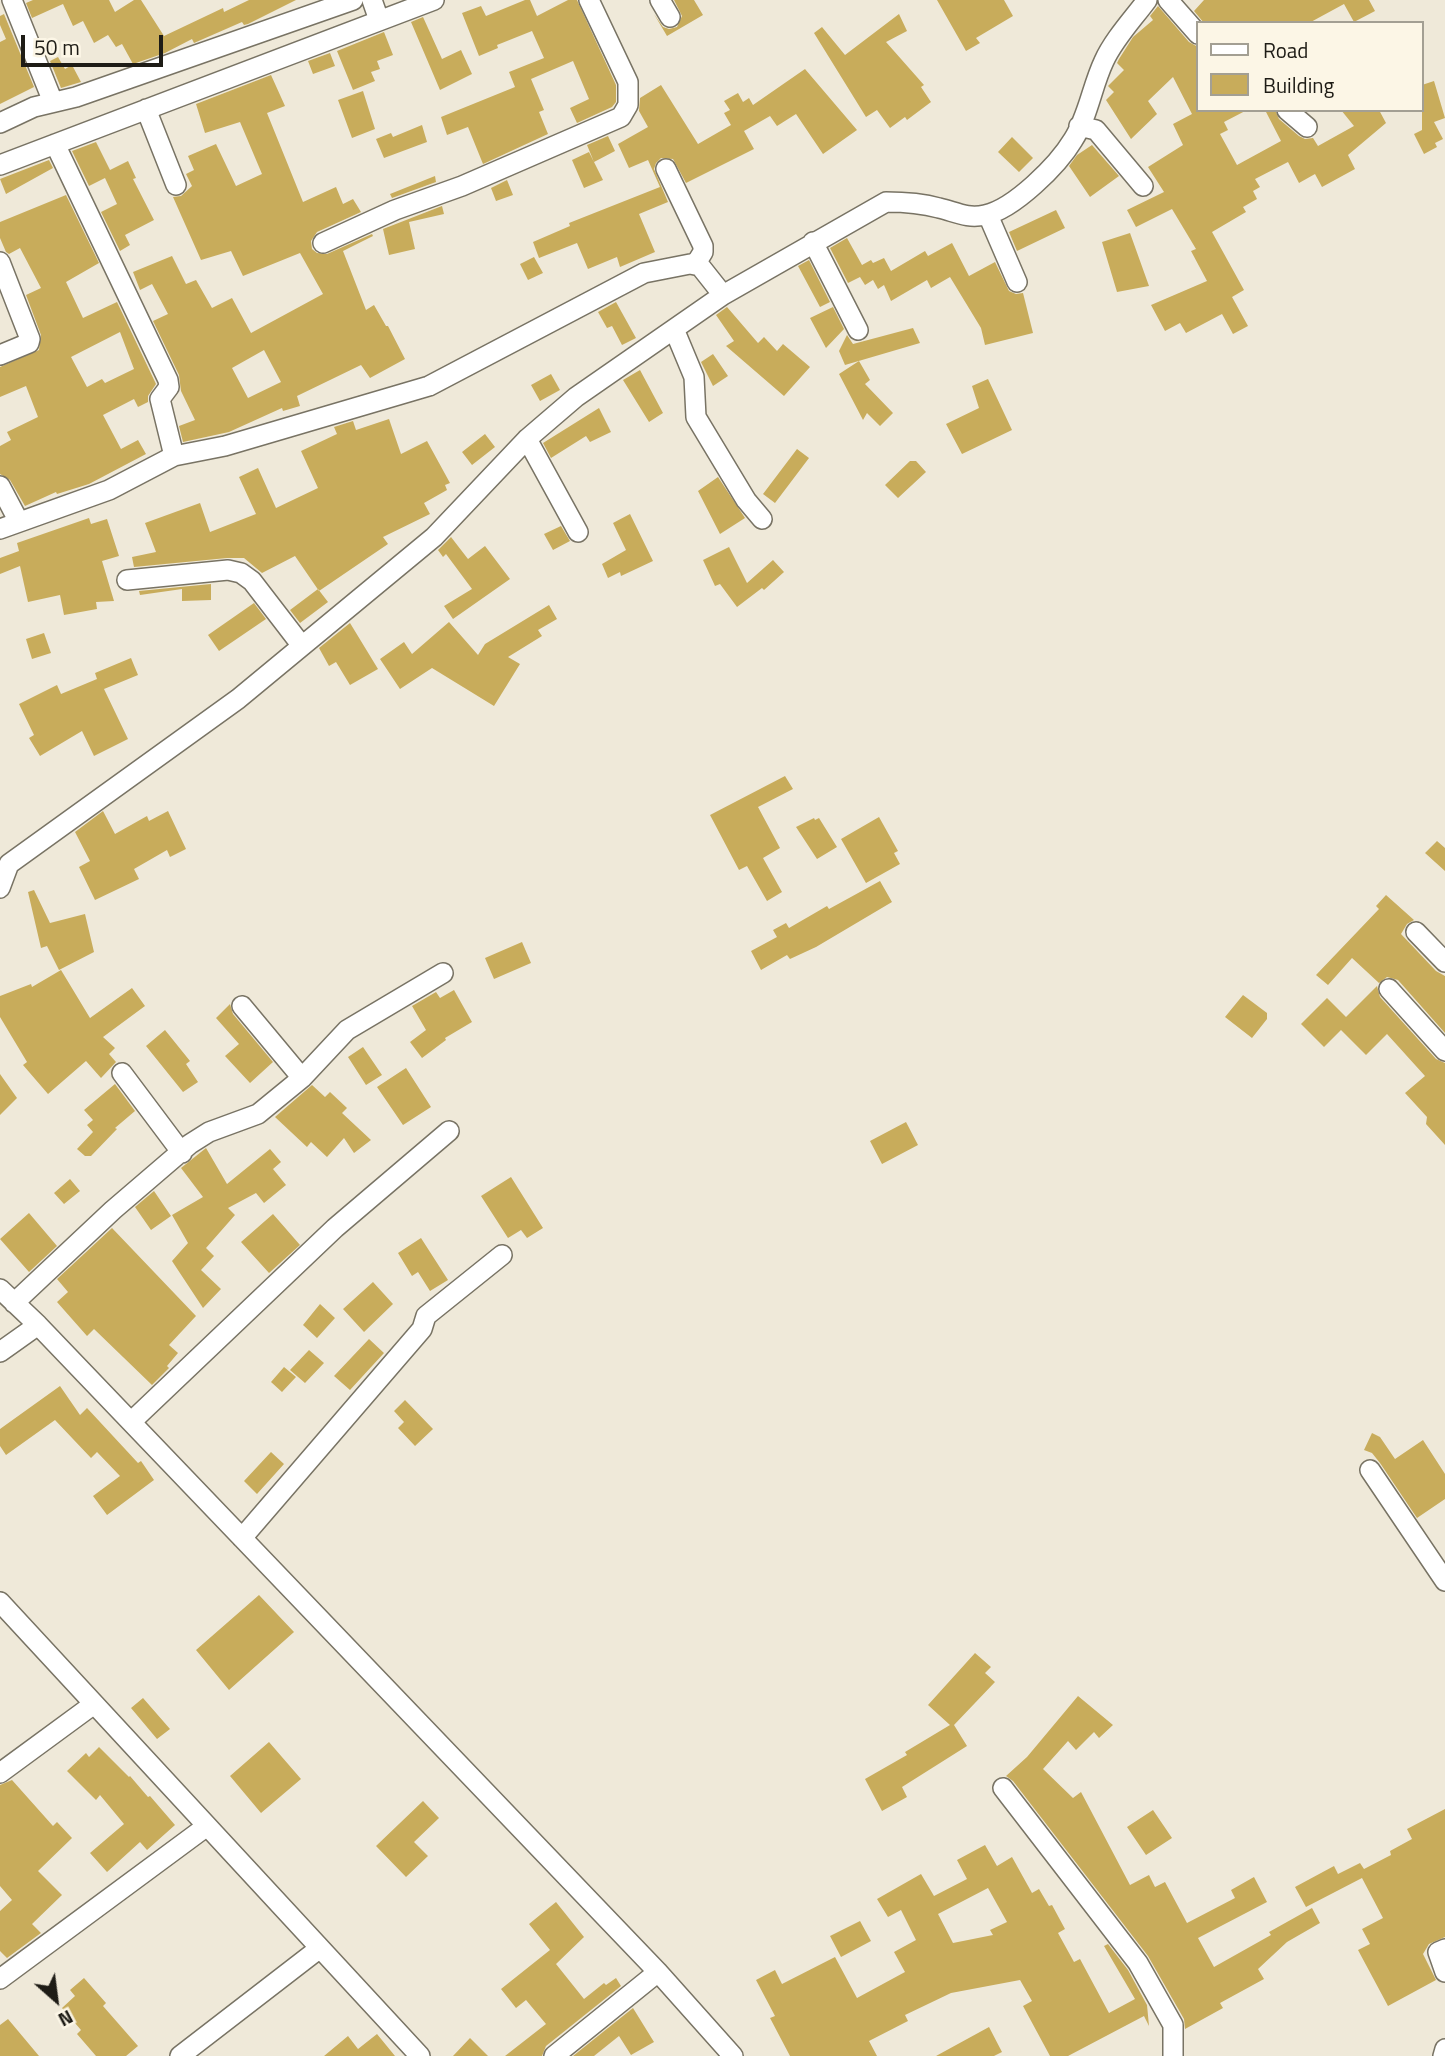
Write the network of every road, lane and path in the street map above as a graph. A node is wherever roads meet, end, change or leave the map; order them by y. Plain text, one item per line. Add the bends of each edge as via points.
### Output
1 (12, 0) edge
2 (353, 0) edge
3 (372, 0) edge
4 (434, 0) edge
5 (589, 0) edge
6 (1147, 0) edge
7 (1168, 0) edge
8 (379, 20) junction
9 (1196, 32) edge
10 (53, 102) junction
11 (146, 109) junction
12 (1289, 112) edge
13 (0, 123) edge
14 (1079, 126) junction
15 (1307, 127) dead end
16 (55, 144) junction
17 (0, 165) edge
18 (666, 169) dead end
19 (176, 184) dead end
20 (1143, 186) dead end
21 (988, 215) junction
22 (813, 242) junction
23 (323, 243) dead end
24 (0, 262) edge
25 (695, 265) junction
26 (1017, 282) dead end
27 (723, 295) junction
28 (674, 329) junction
29 (858, 330) dead end
30 (0, 355) edge
31 (527, 439) junction
32 (174, 456) junction
33 (0, 486) edge
34 (762, 519) dead end
35 (19, 522) junction
36 (0, 529) edge
37 (578, 532) dead end
38 (127, 580) dead end
39 (302, 646) junction
40 (0, 888) edge
41 (1416, 932) dead end
42 (1445, 962) edge
43 (443, 973) dead end
44 (1389, 989) dead end
45 (242, 1006) dead end
46 (1445, 1051) edge
47 (122, 1073) dead end
48 (303, 1078) junction
49 (449, 1131) dead end
50 (181, 1153) junction
51 (502, 1255) dead end
52 (0, 1289) edge
53 (14, 1303) junction
54 (38, 1325) junction
55 (0, 1352) edge
56 (131, 1422) junction
57 (1370, 1470) dead end
58 (242, 1538) junction
59 (1445, 1581) edge
60 (0, 1602) edge
61 (94, 1704) junction
62 (0, 1773) edge
63 (1003, 1788) dead end
64 (207, 1826) junction
65 (320, 1948) junction
66 (1445, 1949) edge
67 (658, 1972) junction
68 (1445, 1972) edge
69 (0, 1979) edge
70 (1445, 2049) edge
71 (180, 2056) edge
72 (420, 2056) edge
73 (554, 2056) edge
74 (733, 2056) edge
75 (1173, 2056) edge
76 (1443, 2056) edge

1 - 10 street
2 - 10 street
3 - 8 street
4 - 8 street
5 - 23 street via 628,82 628,105 621,117
6 - 14 street via 1105,59
7 - 9 street
8 - 11 street
10 - 13 street
11 - 16 street
11 - 19 street
12 - 15 street
14 - 20 street via 1096,130
14 - 21 street via 1074,140 1031,187
16 - 17 street
16 - 32 street via 168,380 169,387 160,399
18 - 25 street via 703,246
21 - 22 street via 966,217 910,202 886,202
21 - 26 street
22 - 27 street
22 - 29 street
24 - 30 street via 30,339
25 - 27 street
25 - 32 street via 644,273 429,386 225,446
27 - 28 street
28 - 31 street via 576,397
28 - 34 street via 694,377 696,417
31 - 37 street
31 - 39 street via 434,537
32 - 35 street via 109,490
33 - 35 street
35 - 36 street
38 - 39 street via 228,570 241,573
39 - 40 street via 238,699 9,864
41 - 42 street
43 - 48 street via 347,1030
44 - 46 street
45 - 48 street
47 - 50 street
48 - 50 street via 258,1114 209,1132
49 - 56 street via 335,1228
50 - 53 street
51 - 58 street via 426,1315 422,1329
52 - 53 street
53 - 54 street
54 - 55 street
54 - 56 street
56 - 58 street
57 - 59 street
58 - 67 street
60 - 61 street
61 - 62 street
61 - 64 street
63 - 75 street via 1138,1963 1173,2025
64 - 65 street
64 - 69 street
65 - 71 street
65 - 72 street
66 - 68 street via 1438,1952
67 - 73 street
67 - 74 street
70 - 76 street

